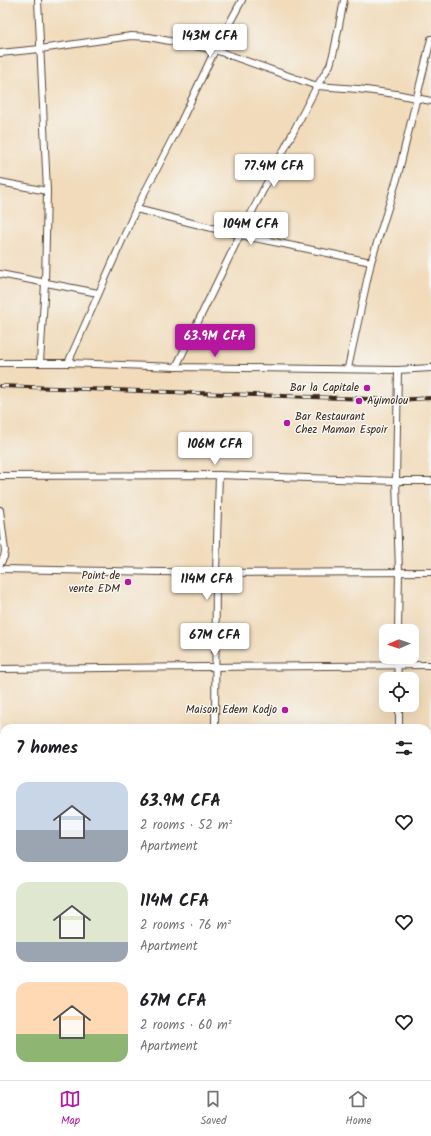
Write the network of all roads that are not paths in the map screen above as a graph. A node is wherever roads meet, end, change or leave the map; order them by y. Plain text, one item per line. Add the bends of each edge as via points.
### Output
1 (38, 0) edge
2 (242, 0) edge
3 (344, 0) edge
4 (431, 39) edge
5 (40, 49) junction
6 (215, 50) junction
7 (0, 52) edge
8 (317, 86) junction
9 (416, 98) junction
10 (431, 101) edge
11 (0, 182) edge
12 (47, 192) junction
13 (136, 209) junction
14 (240, 235) junction
15 (371, 262) junction
16 (0, 274) edge
17 (45, 283) junction
18 (98, 294) junction
19 (40, 362) junction
20 (68, 362) junction
21 (0, 363) edge
22 (176, 367) junction
23 (348, 368) junction
24 (431, 368) edge
25 (398, 370) junction
26 (219, 475) junction
27 (0, 476) edge
28 (396, 481) junction
29 (431, 481) edge
30 (0, 510) edge
31 (0, 564) edge
32 (0, 569) edge
33 (398, 572) junction
34 (431, 572) edge
35 (216, 573) junction
36 (398, 624) edge
37 (397, 665) junction
38 (431, 665) edge
39 (216, 666) junction
40 (0, 669) edge
41 (398, 672) edge
42 (399, 712) edge
43 (215, 724) edge
44 (399, 724) edge

1 - 5 street
2 - 6 street
3 - 8 street via 330,65
4 - 9 street
5 - 6 street via 131,36 150,37
5 - 7 street
5 - 12 street
6 - 8 street
6 - 13 street via 178,130
8 - 9 street
8 - 14 street
9 - 10 street
9 - 15 street via 397,179
11 - 12 street
12 - 17 street
13 - 14 street
13 - 18 street
14 - 15 street
14 - 22 street
15 - 23 street
16 - 17 street
17 - 18 street
17 - 19 street
18 - 20 street
19 - 20 street
19 - 21 street
20 - 22 street
22 - 23 street
23 - 25 street
24 - 25 street
25 - 28 street
26 - 27 street
26 - 28 street
26 - 35 street
28 - 29 street
28 - 33 street
30 - 31 street via 5,551
32 - 35 street
33 - 34 street
33 - 35 street
33 - 36 street
35 - 39 street
37 - 38 street
37 - 39 street
37 - 41 street
39 - 40 street
39 - 43 street
42 - 44 street

